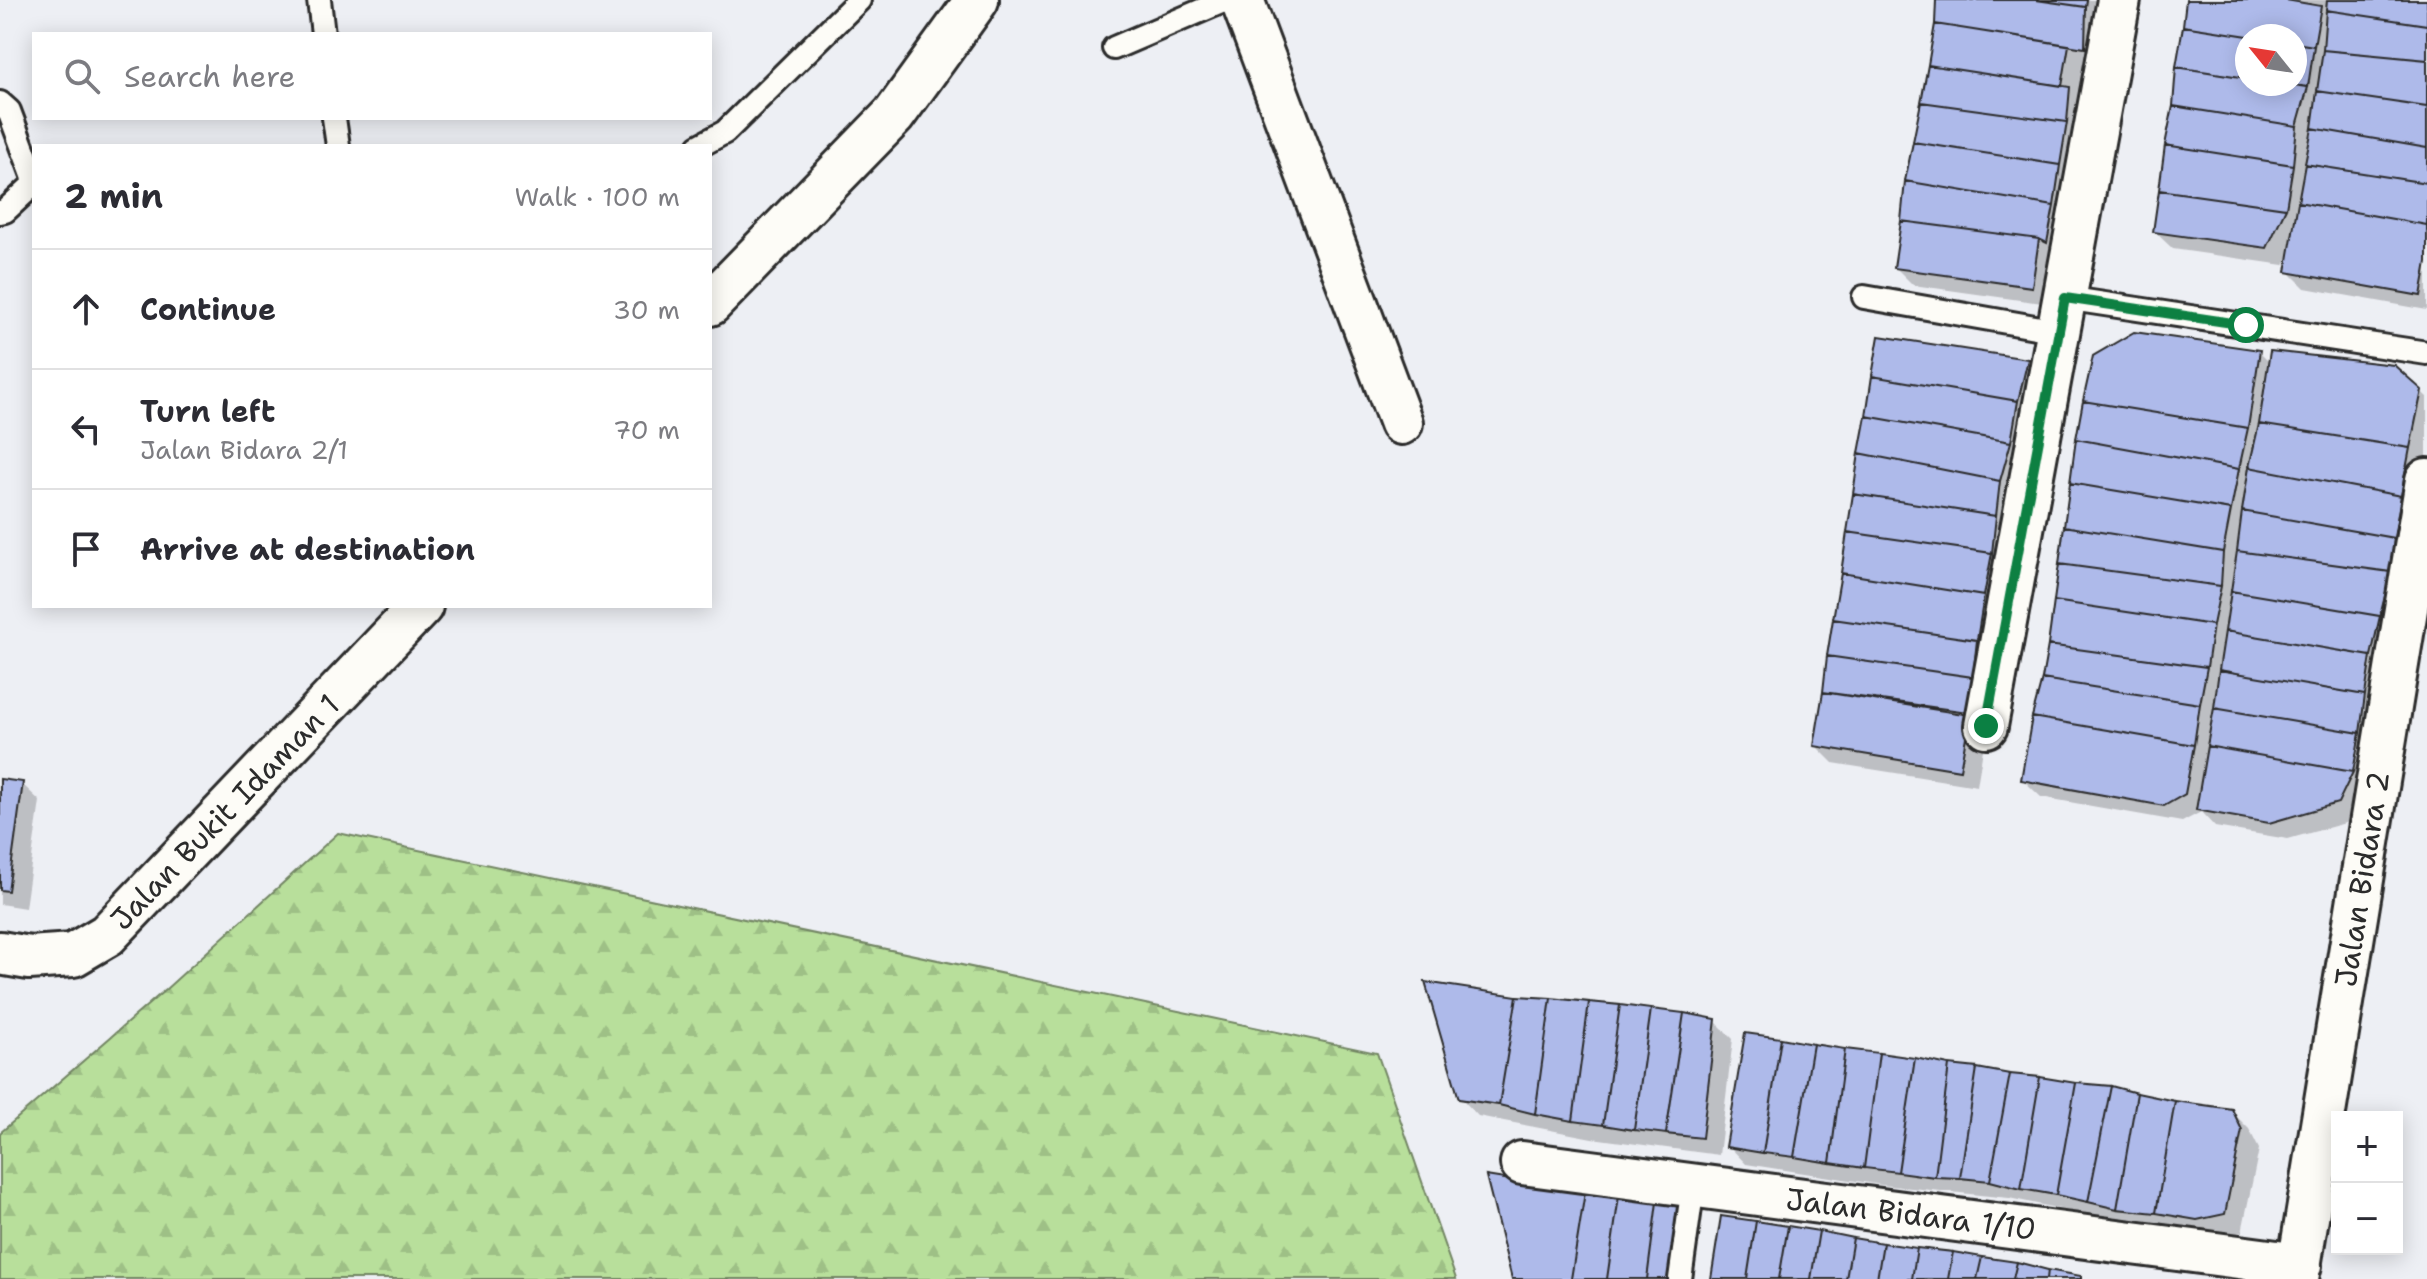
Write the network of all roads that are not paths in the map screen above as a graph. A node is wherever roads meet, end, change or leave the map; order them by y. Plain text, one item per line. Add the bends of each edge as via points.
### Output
1 (319, 0) edge
2 (859, 0) edge
3 (977, 0) edge
4 (1226, 0) edge
5 (1242, 0) edge
6 (2119, 0) edge
7 (323, 32) edge
8 (1114, 48) dead end
9 (0, 103) edge
10 (334, 120) edge
11 (338, 144) edge
12 (703, 144) edge
13 (32, 175) edge
14 (32, 183) edge
15 (0, 212) edge
16 (1864, 297) dead end
17 (712, 302) edge
18 (2061, 315) junction
19 (2427, 353) edge
20 (1401, 423) dead end
21 (2427, 480) edge
22 (419, 608) edge
23 (1986, 726) dead end
24 (0, 953) edge
25 (1522, 1163) dead end
26 (1693, 1186) junction
27 (2298, 1272) edge
28 (1680, 1279) edge

1 - 7 lane
2 - 12 lane via 725,132
3 - 17 street via 894,115
4 - 8 lane
5 - 20 street
6 - 18 street
9 - 13 lane via 9,111
10 - 11 lane
14 - 15 lane
16 - 18 lane
18 - 19 lane
18 - 23 street
21 - 27 street, Jalan Bidara 2
22 - 24 street, Jalan Bukit Idaman 1 via 107,935 73,955 29,958
25 - 26 street, Jalan Bidara 1/10
26 - 27 street, Jalan Bidara 1/10
26 - 28 lane

